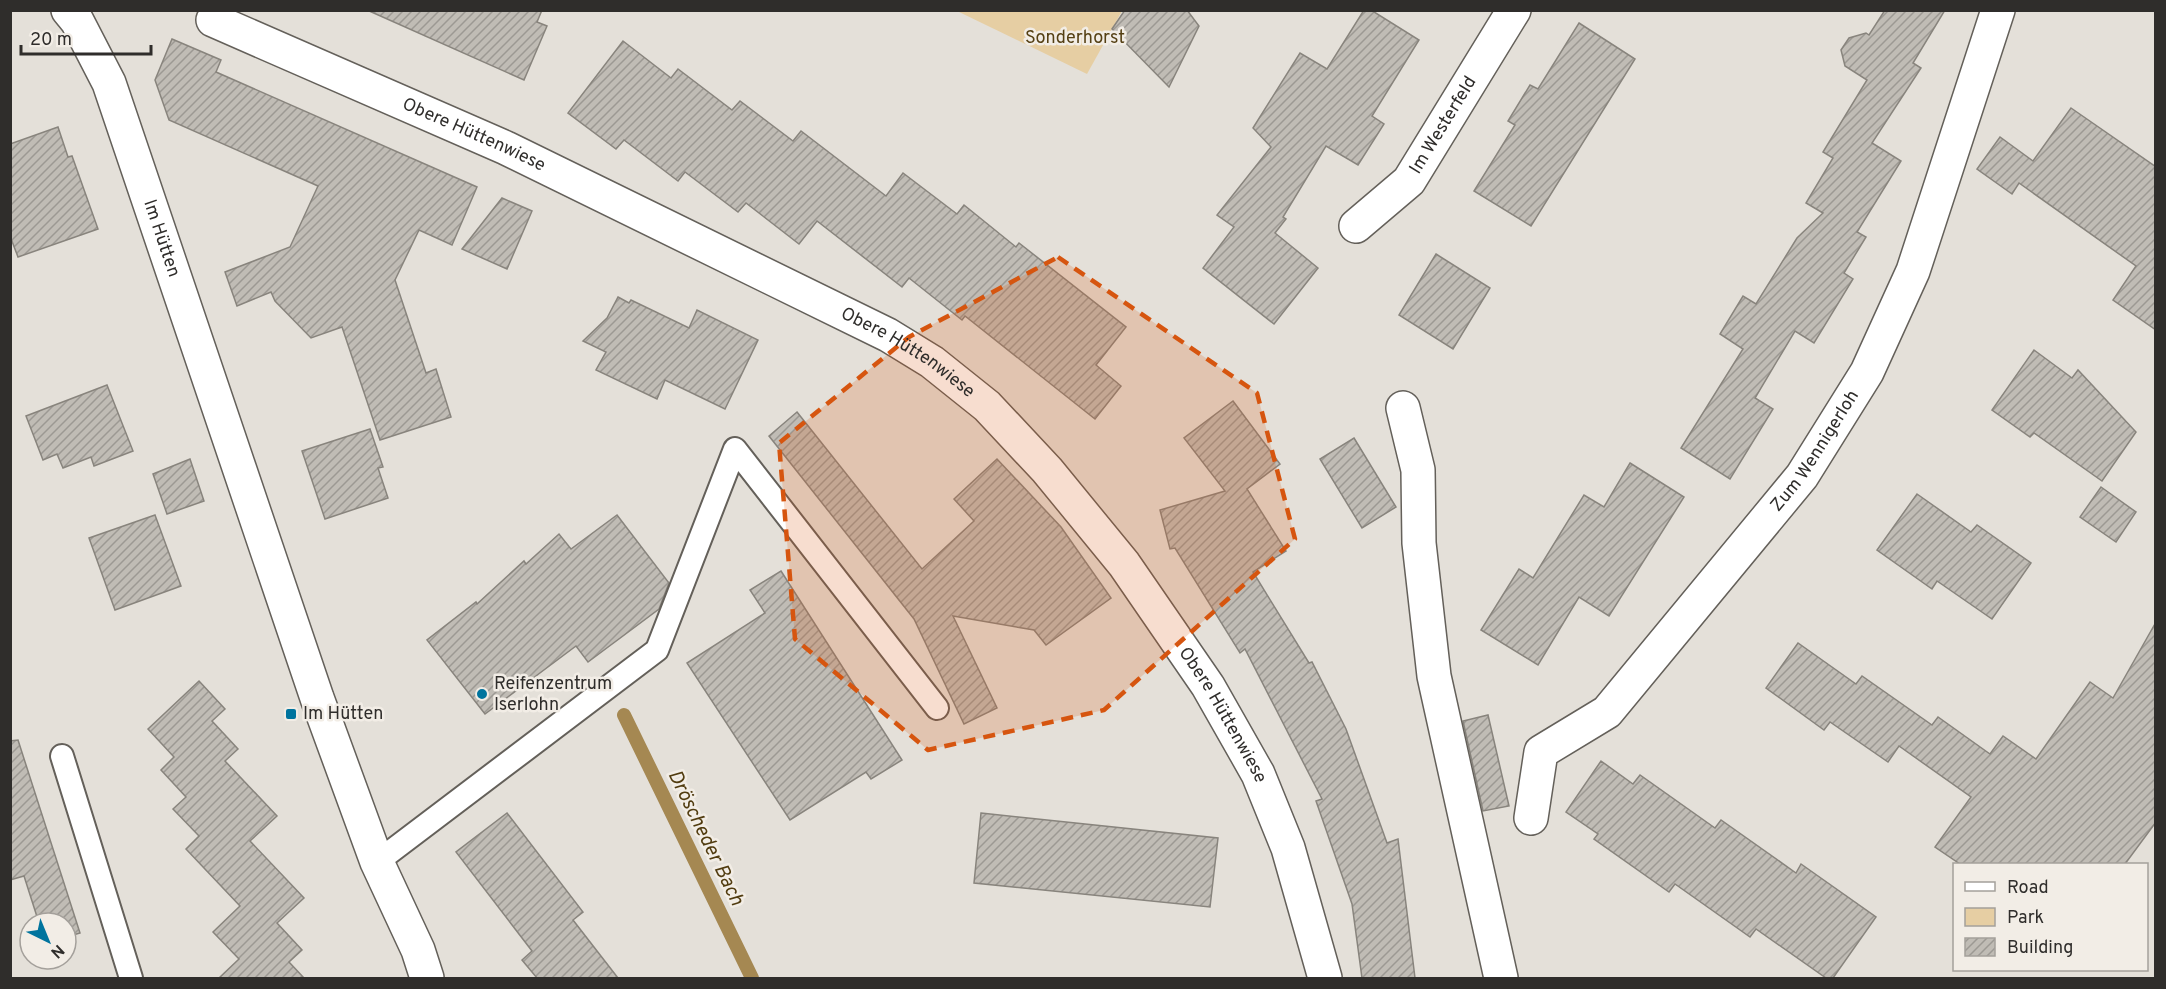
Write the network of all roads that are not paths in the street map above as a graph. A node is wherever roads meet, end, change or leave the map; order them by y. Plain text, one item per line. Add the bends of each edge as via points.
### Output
1 (68, 10) edge
2 (1515, 10) edge
3 (1998, 10) edge
4 (213, 20) dead end
5 (1356, 226) dead end
6 (1403, 408) dead end
7 (937, 708) dead end
8 (62, 756) dead end
9 (1530, 818) dead end
10 (377, 862) junction
11 (131, 978) edge
12 (427, 978) edge
13 (1325, 978) edge
14 (1501, 978) edge

1 - 10 street, Im Hütten via 109,82 317,698
2 - 5 street, Im Westerfeld via 1409,181
3 - 9 street, Zum Wennigerloh via 1913,271 1867,372 1802,476 1608,712 1541,752
4 - 13 street, Obere Hüttenwiese via 506,148 888,334 932,362 987,406 1047,470 1124,564 1208,686 1258,774 1284,837
6 - 14 street via 1418,470 1419,543 1434,676
7 - 10 lane via 735,448 657,650
8 - 11 lane
10 - 12 street, Im Hütten

